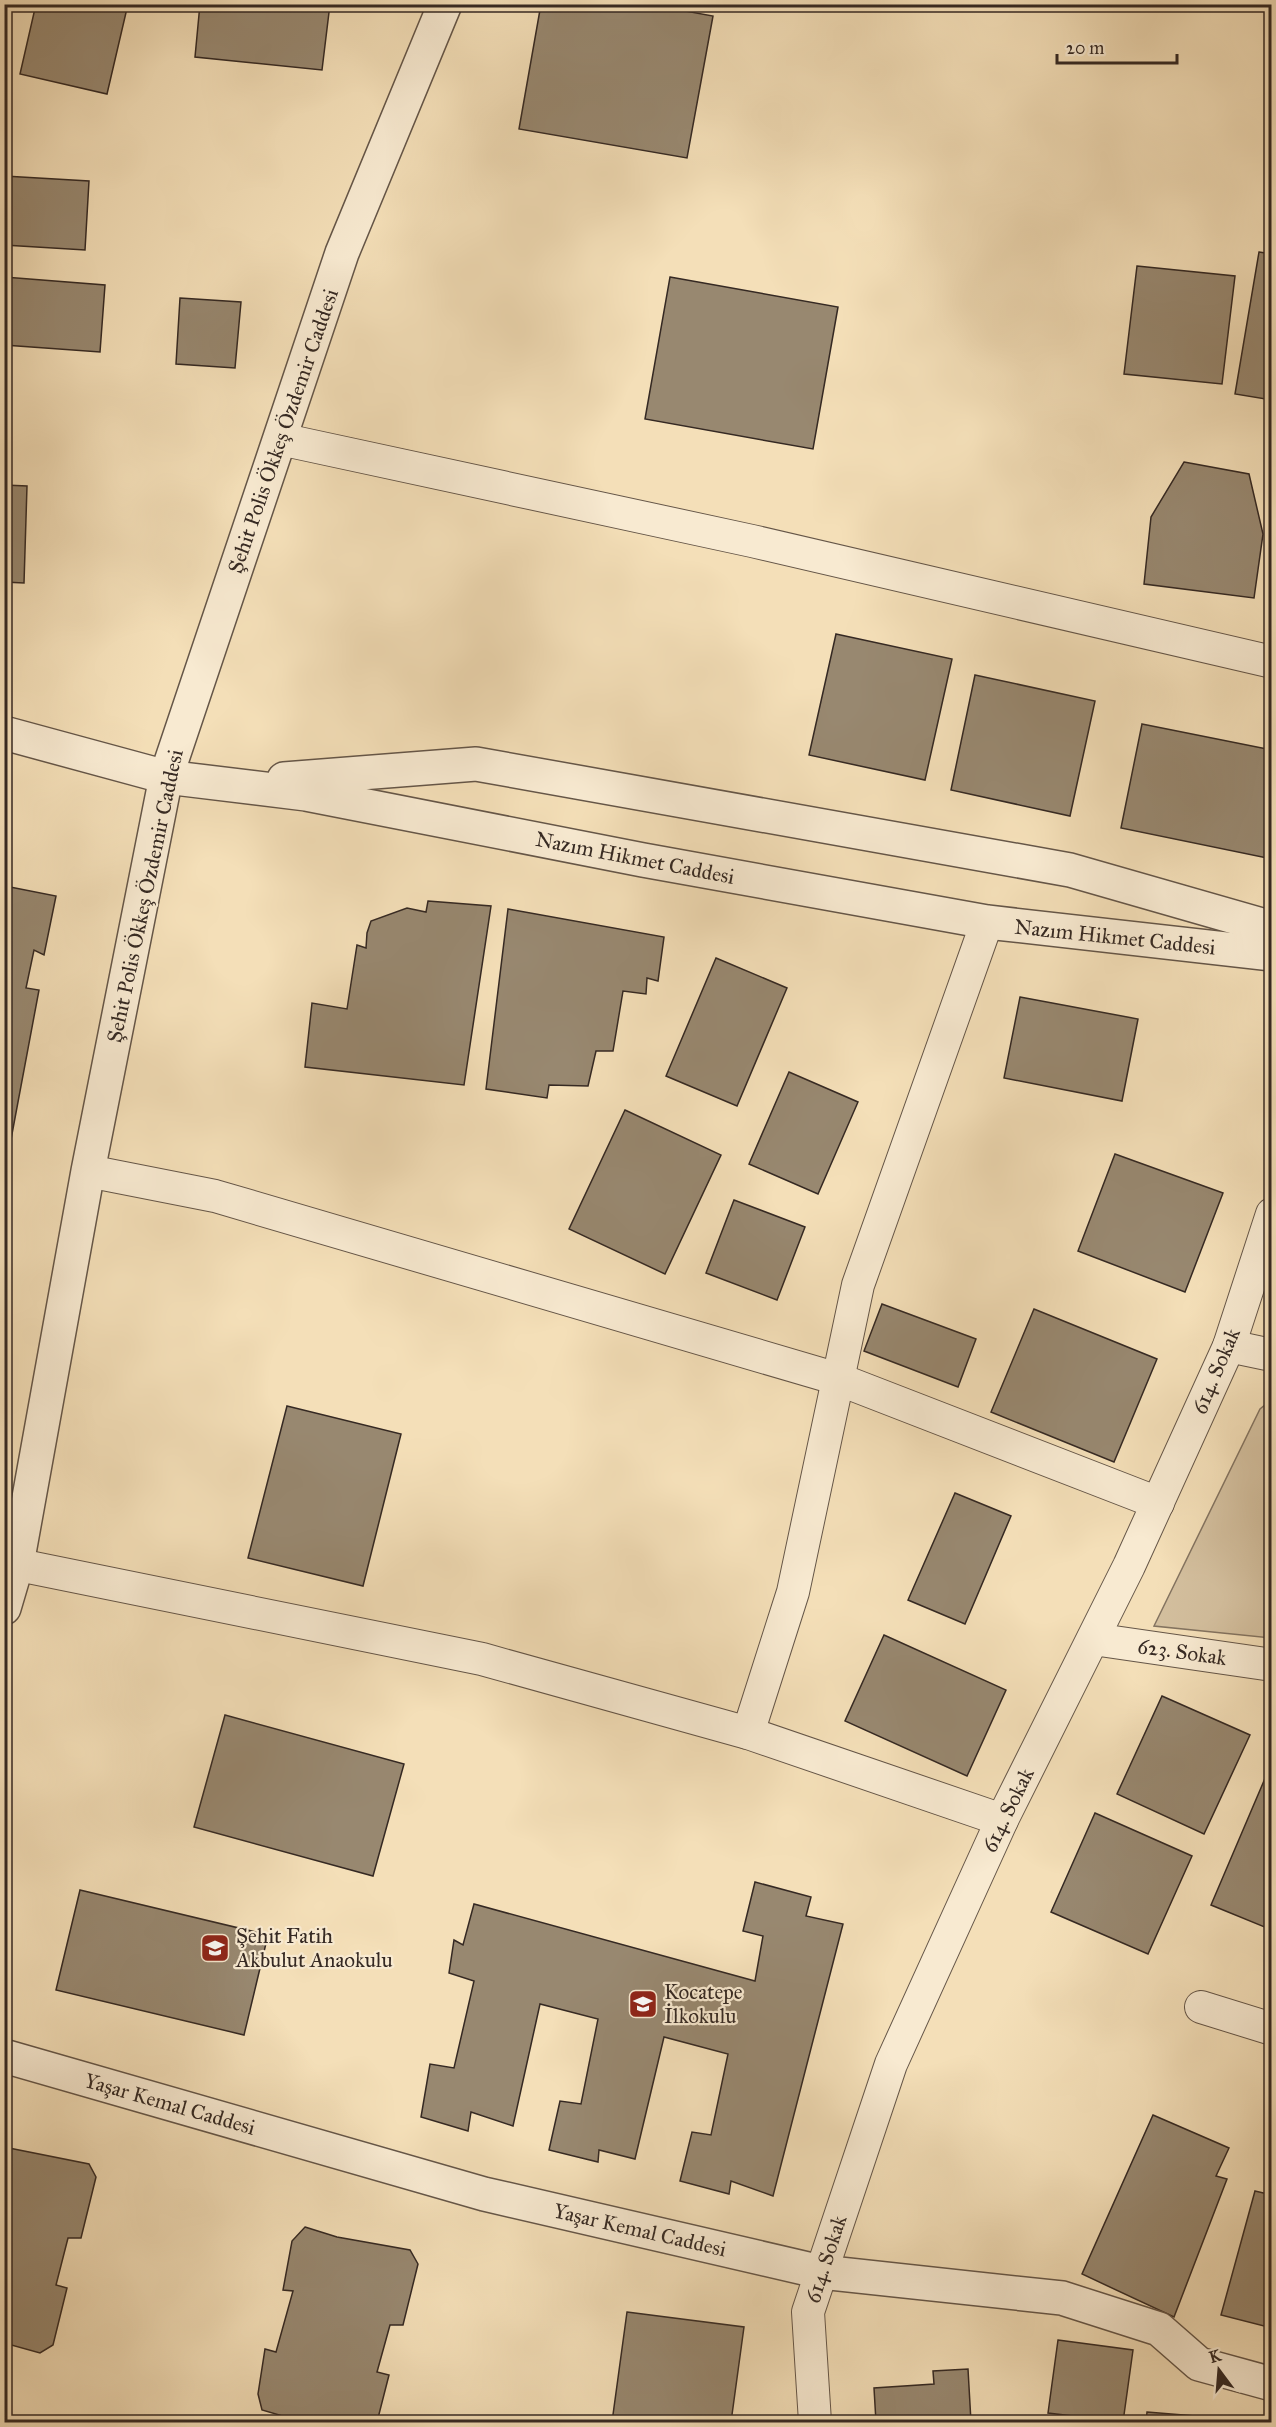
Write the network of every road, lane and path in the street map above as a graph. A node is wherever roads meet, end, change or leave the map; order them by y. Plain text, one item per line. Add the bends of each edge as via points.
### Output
1 (445, 4) edge
2 (280, 439) junction
3 (1272, 662) edge
4 (4, 733) edge
5 (166, 777) junction
6 (220, 784) junction
7 (987, 922) junction
8 (1272, 928) edge
9 (1272, 954) edge
10 (87, 1171) junction
11 (1272, 1214) edge
12 (1229, 1346) junction
13 (1272, 1355) edge
14 (838, 1379) junction
15 (1158, 1503) junction
16 (11, 1563) edge
17 (4, 1608) edge
18 (1093, 1639) junction
19 (1272, 1665) edge
20 (748, 1733) junction
21 (1002, 1820) junction
22 (1201, 2007) dead end
23 (1272, 2029) edge
24 (4, 2056) edge
25 (821, 2272) junction
26 (1272, 2384) edge
27 (815, 2422) edge

1 - 2 street, Şehit Polis Ökkeş Özdemir Caddesi via 342,253
2 - 3 street via 763,543
2 - 5 street, Şehit Polis Ökkeş Özdemir Caddesi
4 - 5 street, Nazım Hikmet Caddesi
5 - 6 street, Nazım Hikmet Caddesi
5 - 10 street, Şehit Polis Ökkeş Özdemir Caddesi
6 - 7 street, Nazım Hikmet Caddesi via 306,794
6 - 8 street via 476,764 1070,870
7 - 9 street, Nazım Hikmet Caddesi
7 - 14 street via 858,1285
10 - 14 street via 215,1196
10 - 16 street, Şehit Polis Ökkeş Özdemir Caddesi
11 - 12 street, 614. Sokak
12 - 13 street
12 - 15 street, 614. Sokak
14 - 15 street
14 - 20 street via 792,1592
15 - 18 street, 614. Sokak
16 - 17 street, Şehit Polis Ökkeş Özdemir Caddesi
16 - 20 street via 482,1659
18 - 19 street, 623. Sokak
18 - 21 street, 614. Sokak
20 - 21 street
21 - 25 street, 614. Sokak via 891,2064
22 - 23 street
24 - 25 street, Yaşar Kemal Caddesi via 484,2194
25 - 26 street, Yaşar Kemal Caddesi via 1062,2298 1159,2329 1199,2364
25 - 27 street, 614. Sokak via 808,2312

